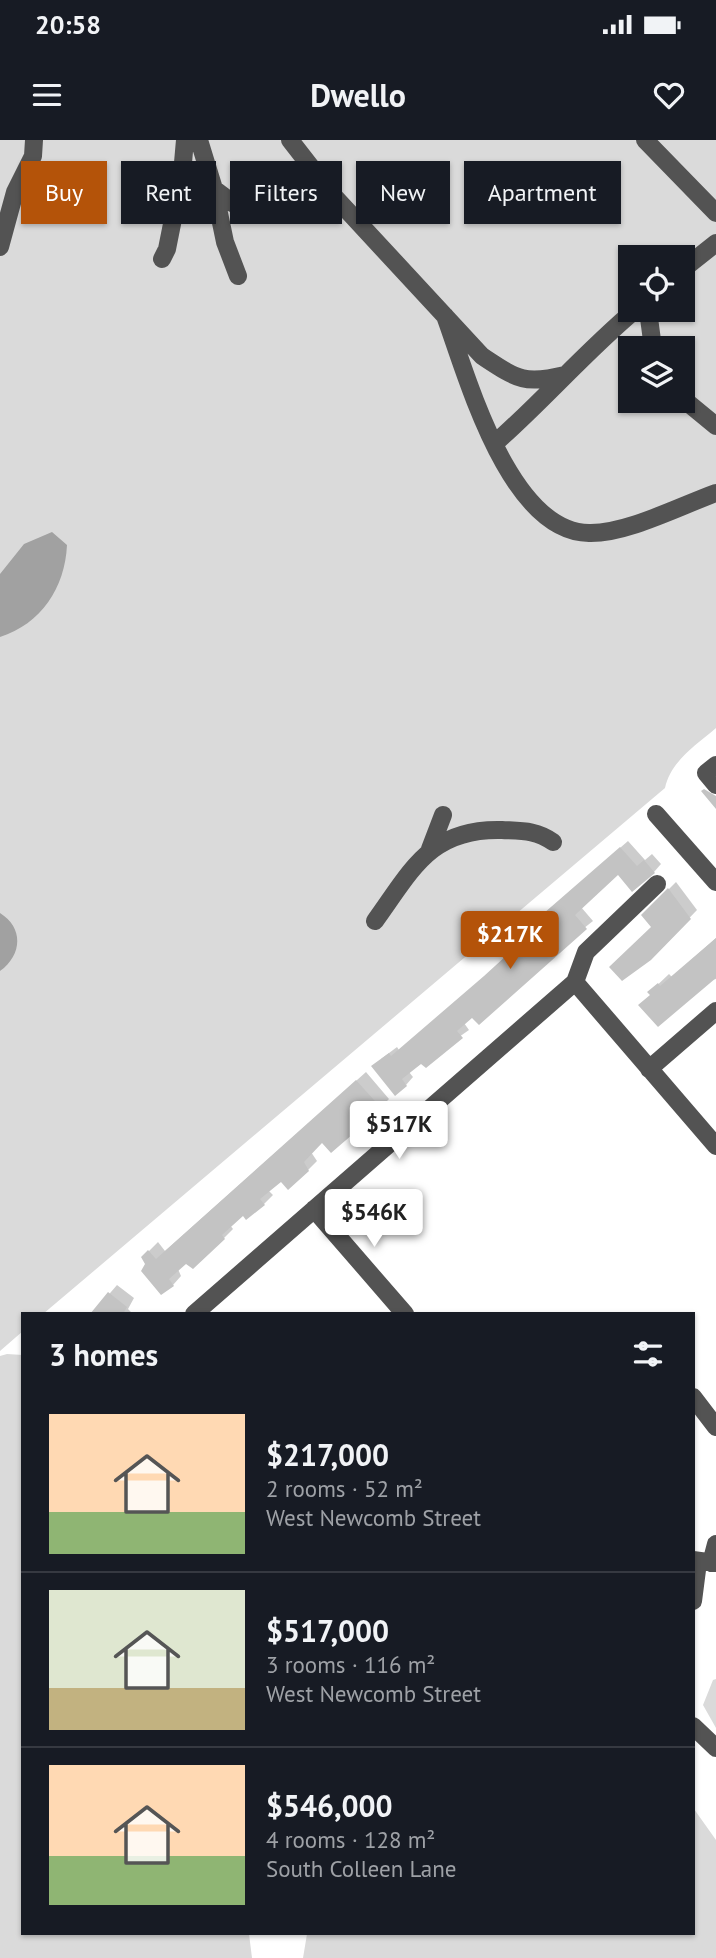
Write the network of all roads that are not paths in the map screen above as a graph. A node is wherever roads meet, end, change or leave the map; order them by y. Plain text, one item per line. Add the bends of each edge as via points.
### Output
1 (34, 140) edge
2 (185, 140) edge
3 (200, 140) edge
4 (290, 140) edge
5 (645, 140) edge
6 (206, 161) edge
7 (216, 199) edge
8 (716, 213) edge
9 (716, 243) edge
10 (0, 247) edge
11 (162, 259) dead end
12 (695, 260) edge
13 (238, 276) dead end
14 (445, 316) junction
15 (621, 322) edge
16 (565, 375) junction
17 (695, 409) edge
18 (716, 426) edge
19 (494, 444) junction
20 (716, 493) edge
21 (656, 814) dead end
22 (443, 815) dead end
23 (553, 842) dead end
24 (430, 849) junction
25 (716, 881) edge
26 (657, 884) dead end
27 (375, 922) dead end
28 (575, 982) junction
29 (716, 1011) edge
30 (649, 1069) junction
31 (716, 1146) edge
32 (314, 1209) junction
33 (196, 1312) edge
34 (403, 1312) edge
35 (695, 1400) edge
36 (716, 1427) edge
37 (716, 1544) edge
38 (705, 1562) edge
39 (695, 1594) edge
40 (695, 1728) edge
41 (716, 1748) edge

1 - 10 street via 33,156 15,192
2 - 11 street via 182,174
3 - 6 street
4 - 14 street via 332,194
5 - 8 street
7 - 13 street
9 - 12 street
14 - 16 street via 482,356 507,373 534,383
14 - 19 street via 479,415
15 - 16 street
16 - 19 street
17 - 18 street
19 - 20 street via 528,500 554,520 587,534 614,530
21 - 25 street
22 - 24 street
23 - 24 street via 539,832 481,830
24 - 27 street
26 - 28 street via 586,951
28 - 30 street
28 - 32 street
29 - 30 street
30 - 31 street
32 - 33 street
32 - 34 street
35 - 36 street
37 - 38 street
38 - 39 street
40 - 41 street

